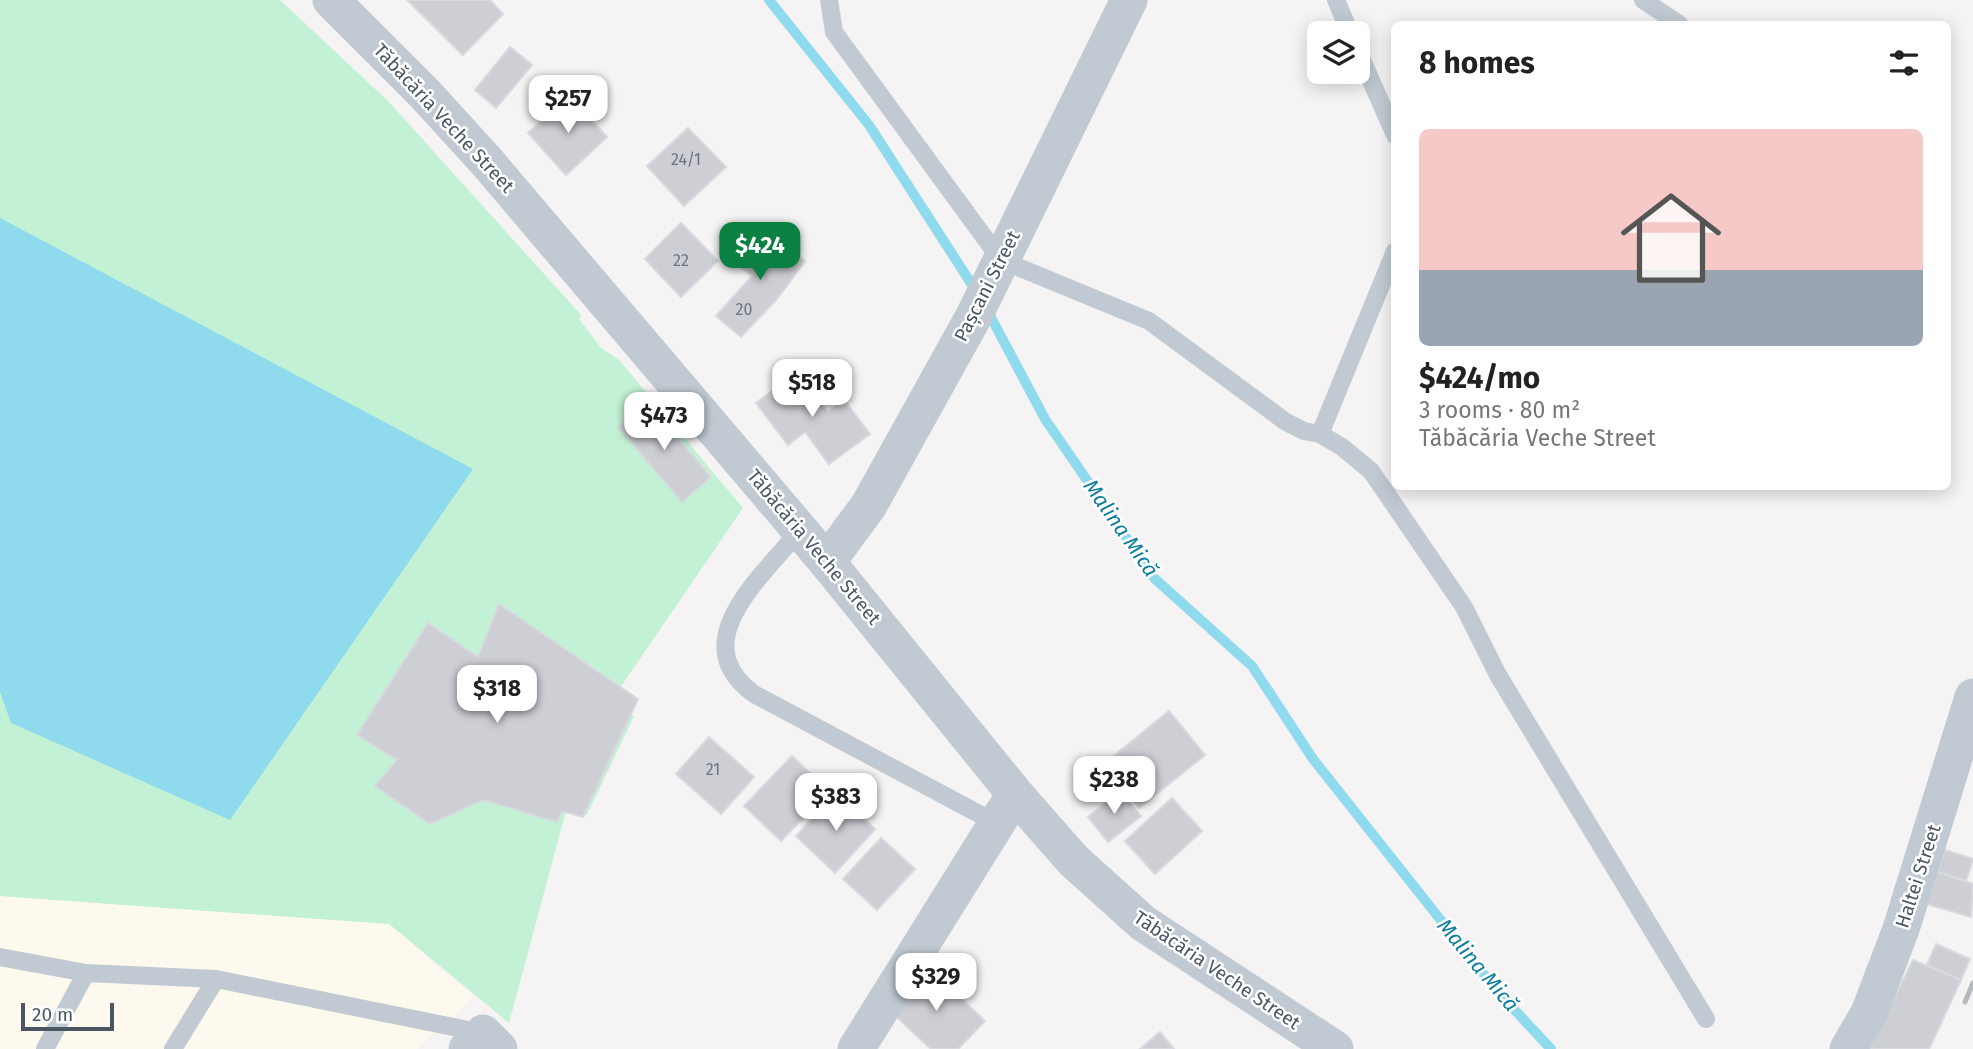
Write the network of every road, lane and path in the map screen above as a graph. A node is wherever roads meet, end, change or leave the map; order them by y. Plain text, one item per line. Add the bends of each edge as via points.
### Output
1 (331, 0) edge
2 (829, 0) edge
3 (1129, 0) edge
4 (1336, 0) edge
5 (1643, 0) edge
6 (1345, 21) edge
7 (1674, 21) edge
8 (1370, 78) edge
9 (1391, 126) edge
10 (1391, 261) edge
11 (987, 288) junction
12 (1320, 434) junction
13 (800, 530) junction
14 (827, 562) junction
15 (1973, 698) edge
16 (1005, 808) junction
17 (0, 957) edge
18 (86, 973) junction
19 (216, 979) junction
20 (1706, 1019) dead end
21 (483, 1044) edge
22 (46, 1049) edge
23 (173, 1049) edge
24 (856, 1049) edge
25 (1335, 1049) edge
26 (1848, 1049) edge

1 - 13 street, Tăbăcăria Veche Street via 487,162
2 - 11 lane via 834,32
3 - 11 street, Pașcani Street
4 - 6 lane
5 - 7 lane
8 - 9 lane
10 - 12 lane
11 - 12 lane via 1149,321 1286,422
11 - 14 street, Pașcani Street via 869,505
12 - 20 lane via 1371,471 1448,581 1499,675
13 - 14 street, Tăbăcăria Veche Street
13 - 16 lane via 737,607 723,637 725,661 737,681 754,694
14 - 16 street, Tăbăcăria Veche Street
15 - 26 street, Haltei Street via 1901,929 1869,1013
16 - 24 street
16 - 25 street, Tăbăcăria Veche Street via 1143,923
17 - 18 lane
18 - 19 lane
18 - 22 lane
19 - 21 lane
19 - 23 lane

